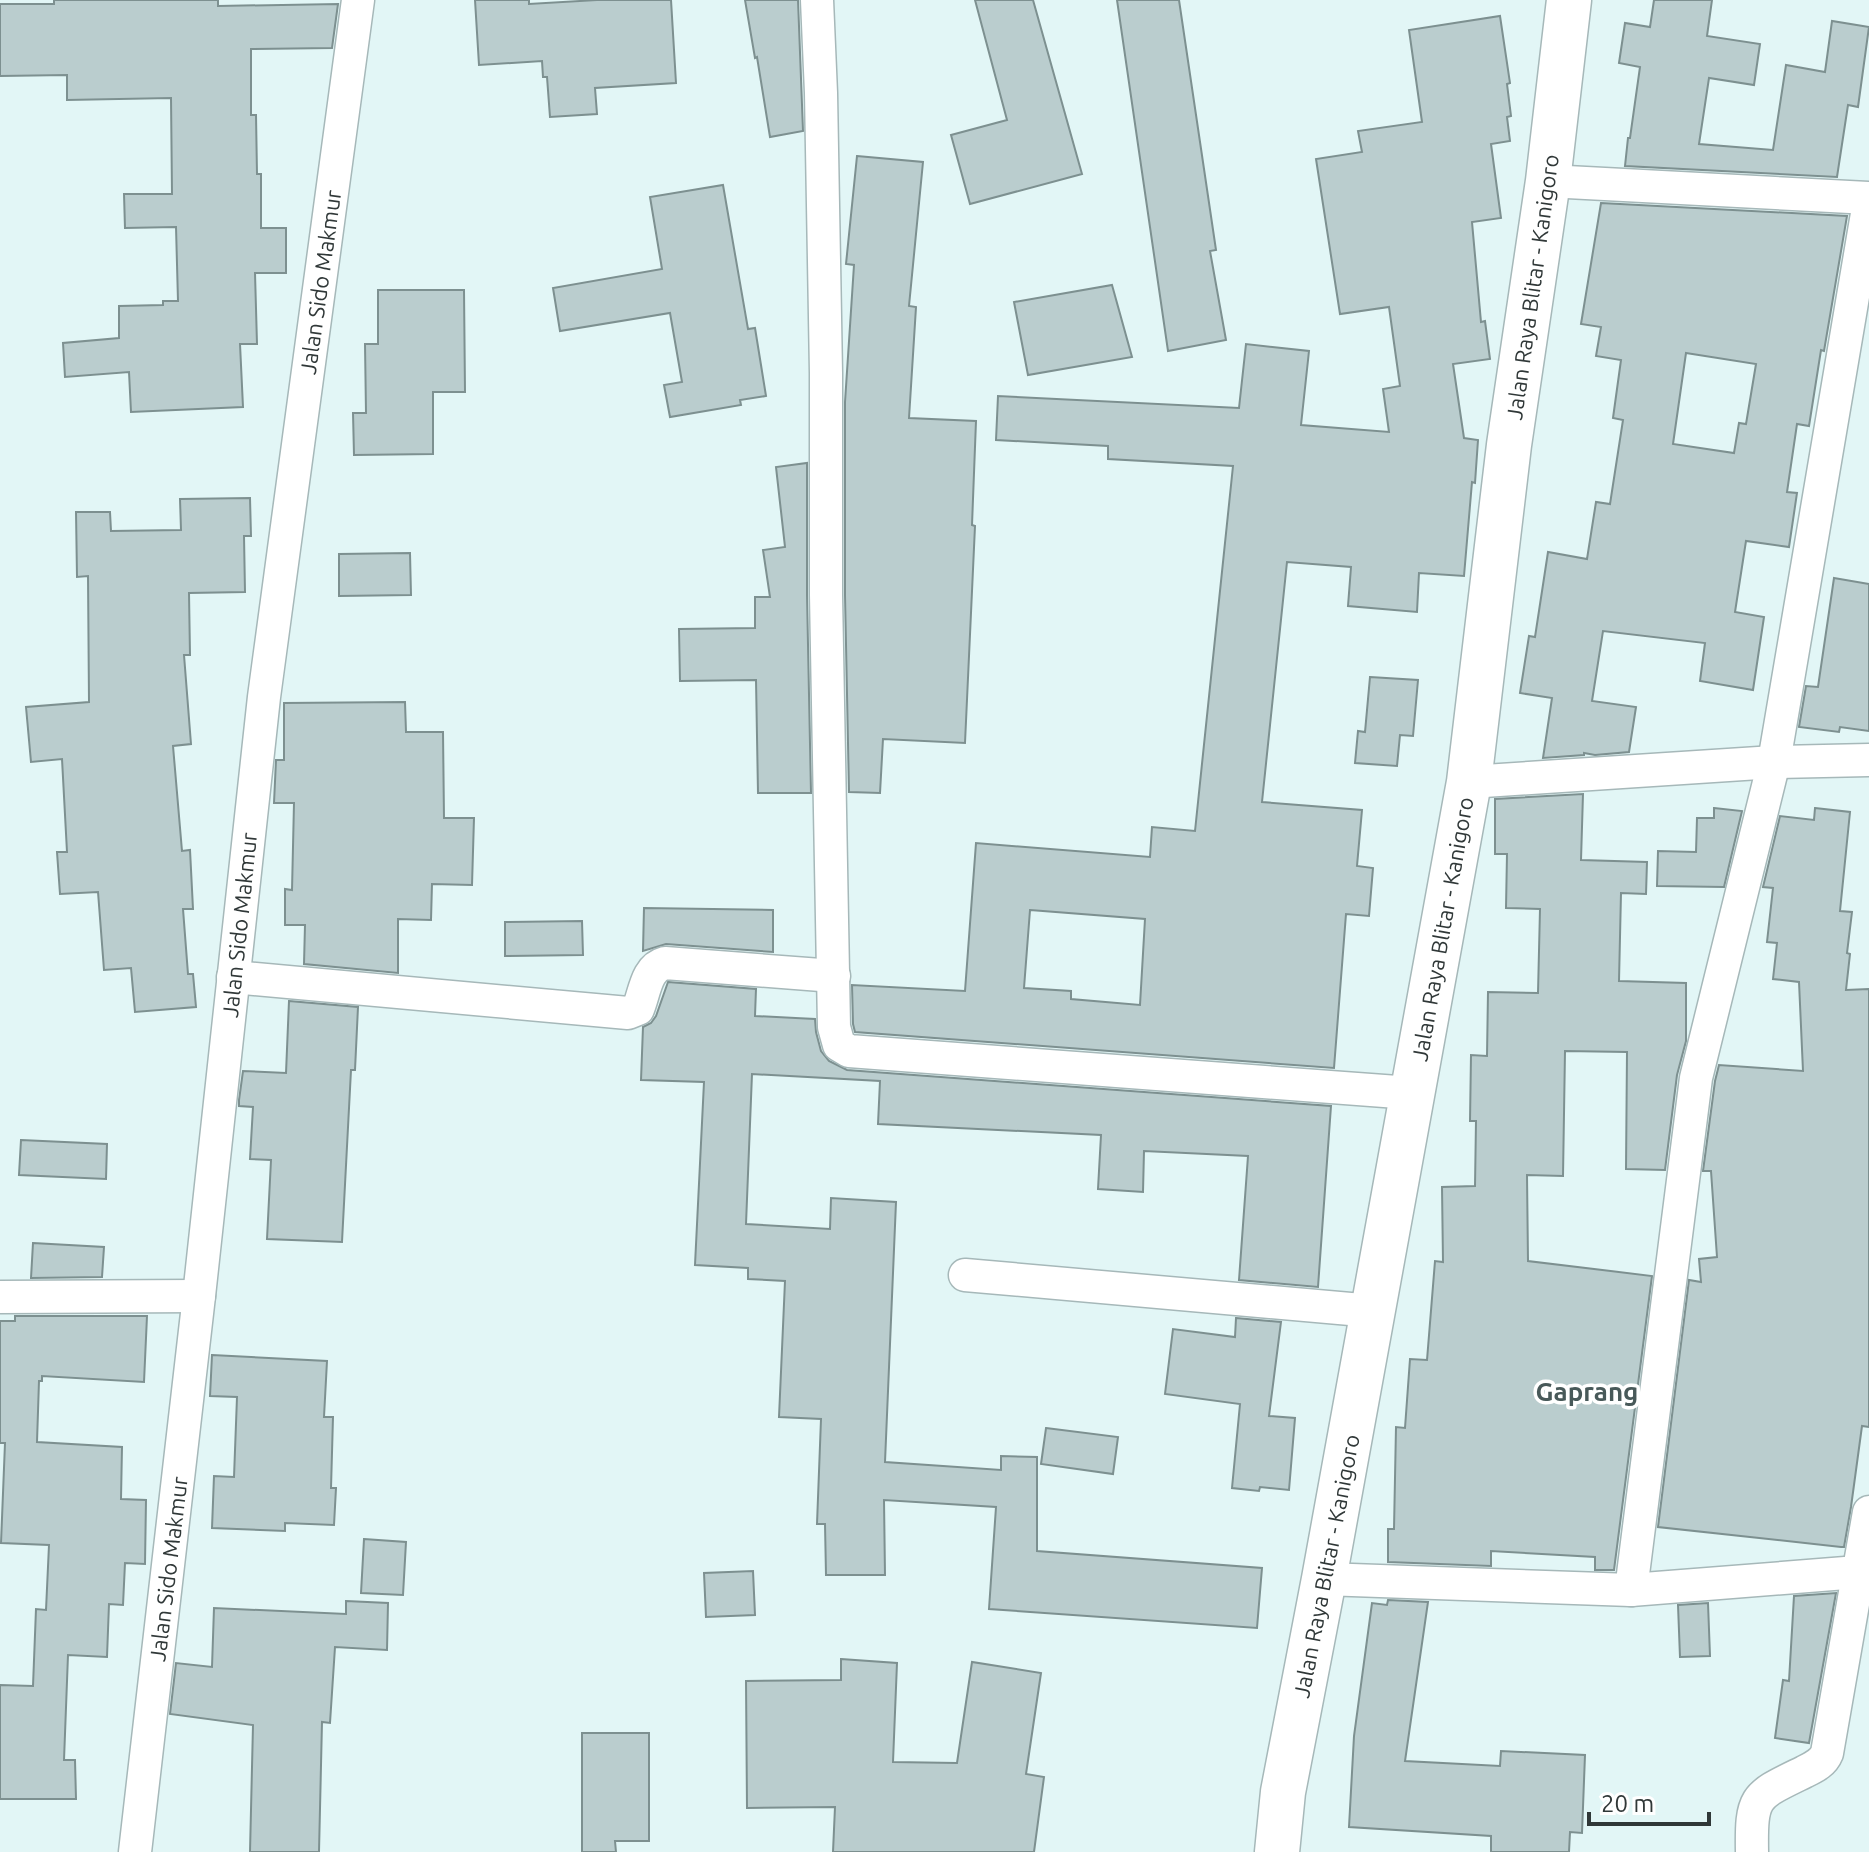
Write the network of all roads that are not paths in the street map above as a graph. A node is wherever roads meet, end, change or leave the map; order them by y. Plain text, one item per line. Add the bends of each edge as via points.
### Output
1 (358, 0) edge
2 (817, 0) edge
3 (1569, 0) edge
4 (1548, 181) junction
5 (1869, 200) edge
6 (1869, 760) edge
7 (1774, 762) junction
8 (1469, 782) junction
9 (834, 976) junction
10 (233, 977) junction
11 (1411, 1093) junction
12 (965, 1275) dead end
13 (199, 1296) junction
14 (0, 1297) edge
15 (1373, 1311) junction
16 (1869, 1512) edge
17 (1858, 1572) junction
18 (1324, 1579) junction
19 (1631, 1590) junction
20 (135, 1852) edge
21 (1277, 1852) edge
22 (1752, 1852) edge

1 - 10 street, Jalan Sido Makmur via 266,681
2 - 9 street
3 - 4 main road, Jalan Raya Blitar - Kanigoro
4 - 5 street
4 - 8 main road, Jalan Raya Blitar - Kanigoro via 1509,445
5 - 7 street
6 - 7 street
7 - 8 street
7 - 19 street via 1696,1078
8 - 11 main road, Jalan Raya Blitar - Kanigoro
9 - 10 street via 665,963 654,967 638,1009 628,1013
9 - 11 street via 835,1036 849,1051
10 - 13 street, Jalan Sido Makmur
11 - 15 main road, Jalan Raya Blitar - Kanigoro
12 - 15 street
13 - 14 street
13 - 20 street, Jalan Sido Makmur
15 - 18 main road, Jalan Raya Blitar - Kanigoro
16 - 17 street
17 - 19 street
17 - 22 street via 1827,1753 1815,1766 1764,1792 1751,1820
18 - 19 street
18 - 21 main road, Jalan Raya Blitar - Kanigoro via 1283,1792

